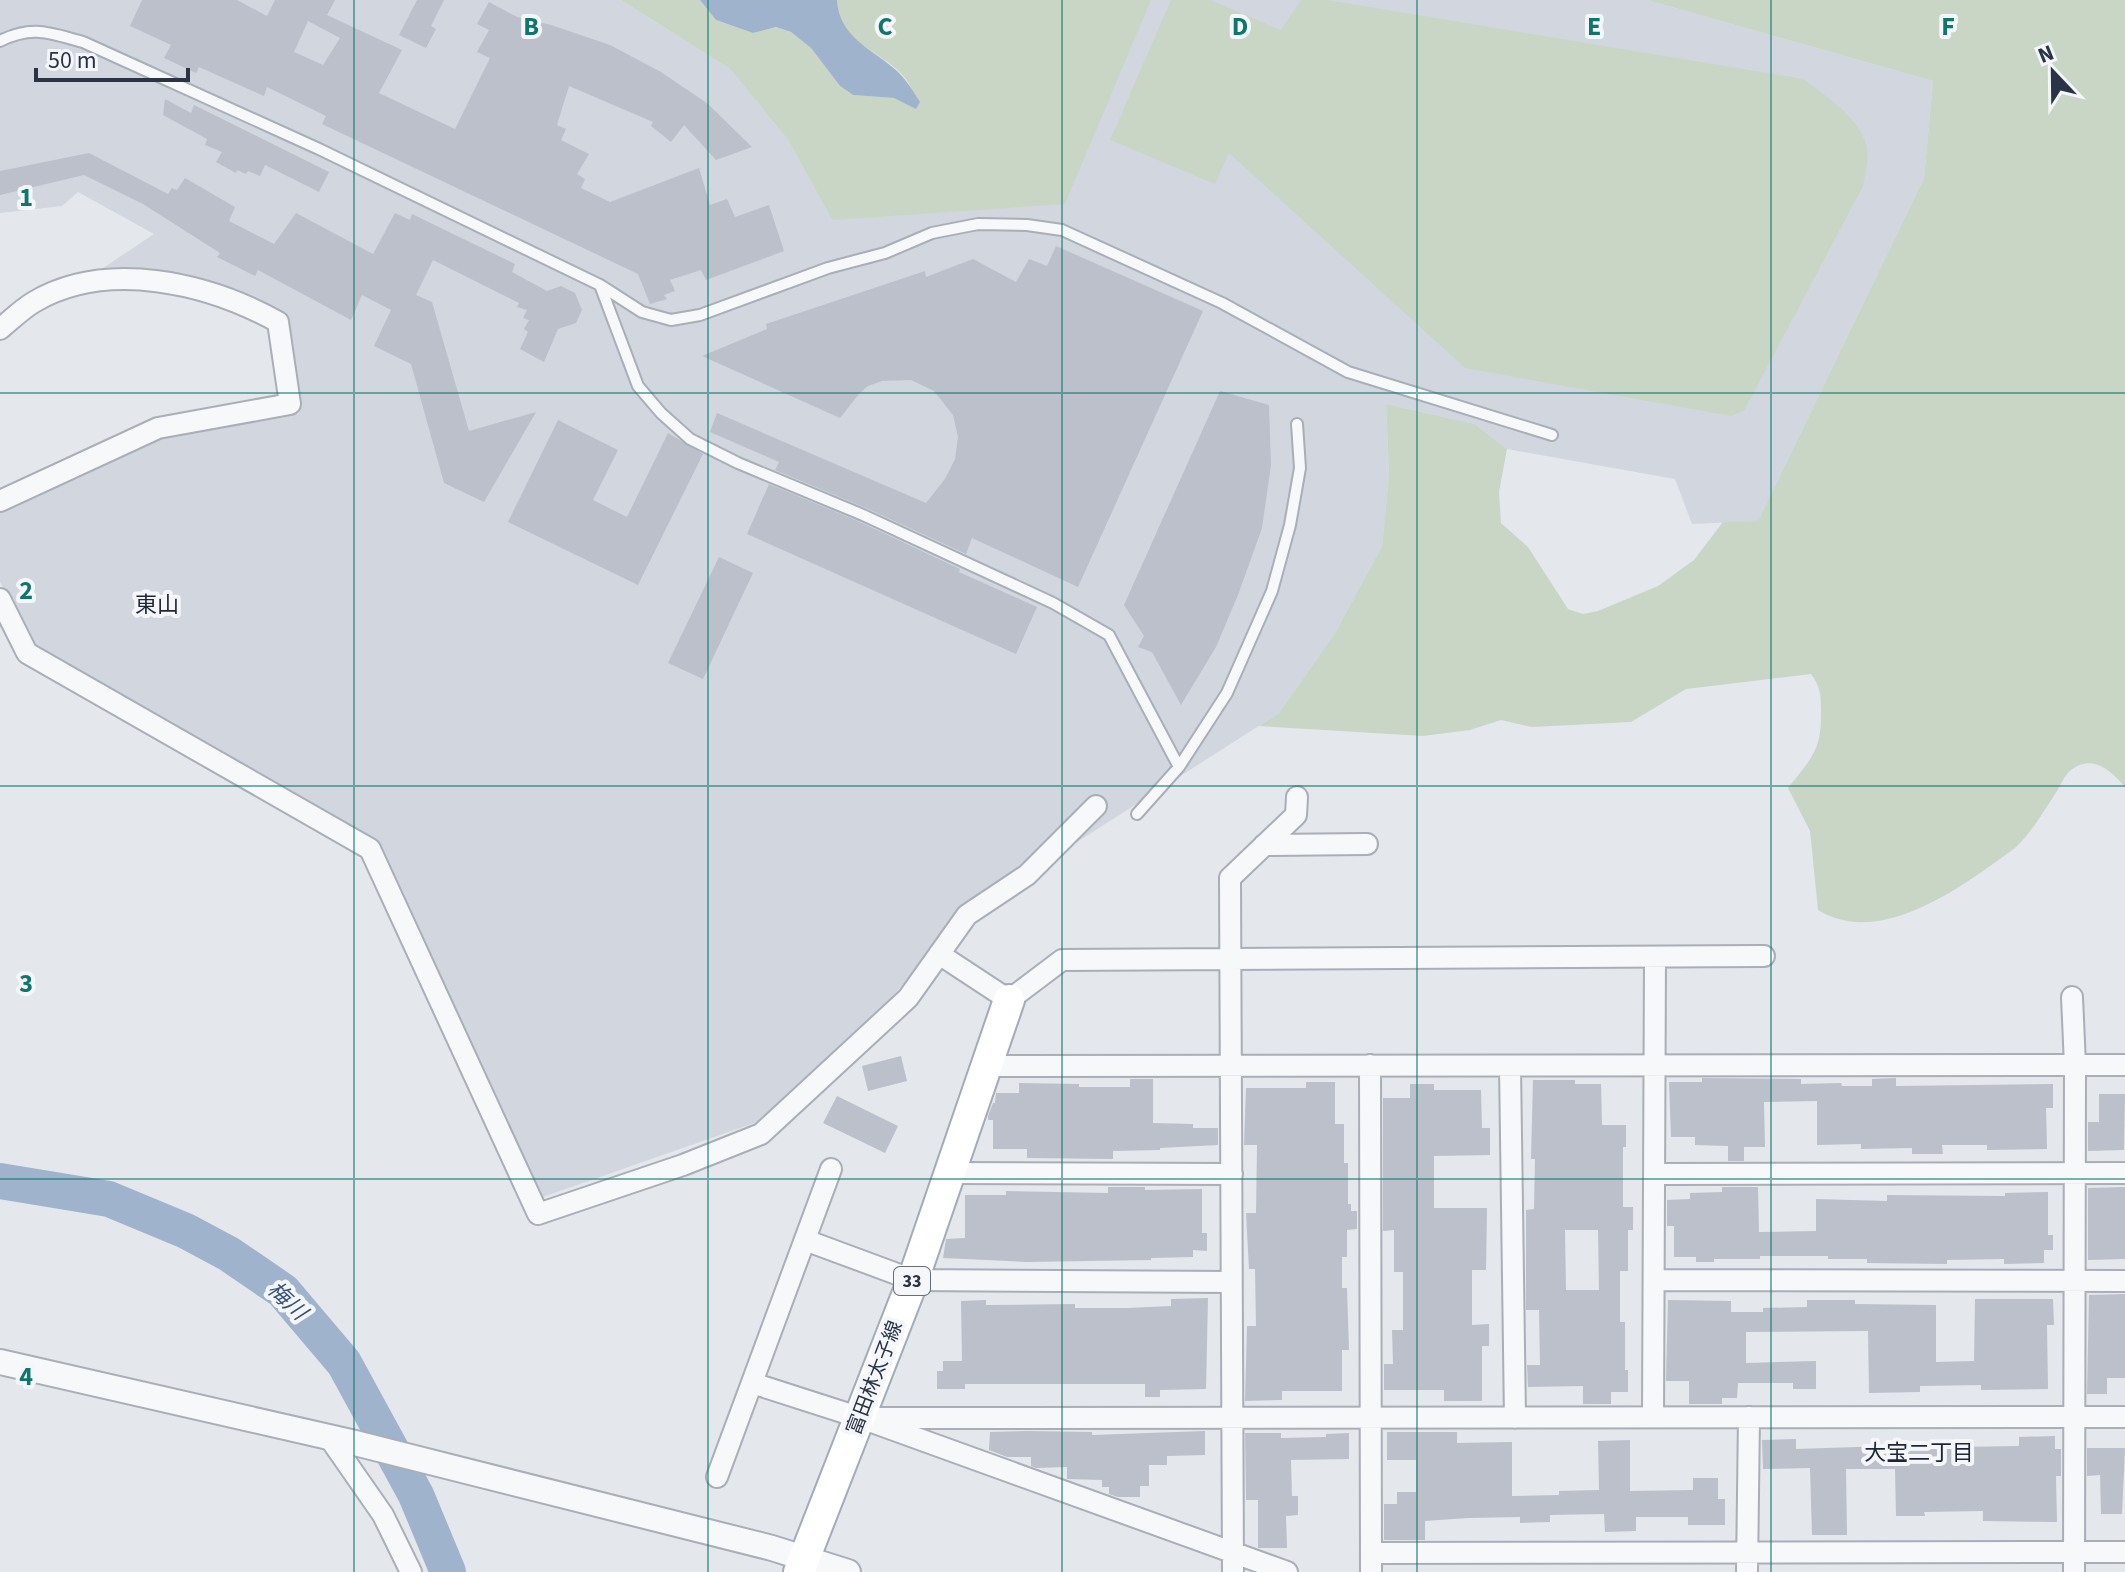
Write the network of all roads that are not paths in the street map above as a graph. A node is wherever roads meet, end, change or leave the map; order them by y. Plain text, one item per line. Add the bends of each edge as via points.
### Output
1 (0, 41) edge
2 (600, 285) junction
3 (0, 329) edge
4 (1297, 424) dead end
5 (1552, 435) dead end
6 (0, 501) edge
7 (0, 599) edge
8 (1179, 767) junction
9 (1297, 797) dead end
10 (1096, 806) dead end
11 (1137, 814) dead end
12 (1367, 844) dead end
13 (1264, 845) junction
14 (939, 954) junction
15 (1764, 956) dead end
16 (1231, 957) junction
17 (1655, 958) junction
18 (2072, 997) dead end
19 (1009, 1000) junction
20 (1370, 1065) junction
21 (2075, 1065) junction
22 (2125, 1065) edge
23 (988, 1066) junction
24 (1232, 1066) junction
25 (1510, 1066) junction
26 (1655, 1066) junction
27 (831, 1169) dead end
28 (950, 1173) junction
29 (2125, 1173) edge
30 (1232, 1174) junction
31 (1655, 1174) junction
32 (2074, 1174) junction
33 (805, 1240) junction
34 (913, 1280) junction
35 (1655, 1280) junction
36 (2074, 1281) junction
37 (2125, 1281) edge
38 (1231, 1282) junction
39 (0, 1362) edge
40 (752, 1383) junction
41 (1653, 1417) junction
42 (1749, 1417) junction
43 (2073, 1417) junction
44 (2125, 1417) edge
45 (861, 1418) junction
46 (1233, 1418) junction
47 (1371, 1418) junction
48 (1515, 1418) junction
49 (328, 1436) junction
50 (717, 1477) dead end
51 (2125, 1552) edge
52 (1233, 1562) edge
53 (1371, 1562) edge
54 (1607, 1562) edge
55 (1747, 1562) edge
56 (2074, 1562) edge
57 (802, 1565) edge
58 (411, 1572) edge
59 (848, 1572) edge
60 (1287, 1572) edge

1 - 2 lane via 20,31 83,42
2 - 5 lane via 642,312 671,320 700,315 932,233 978,224 1062,230 1222,303 1348,372
2 - 8 lane via 638,386 690,439 1053,603 1109,635
3 - 6 street via 35,302 83,282 187,285 246,304 278,322 290,404 158,428
4 - 8 lane via 1300,468 1272,591 1227,693
7 - 14 street via 27,653 370,849 538,1214 761,1134 908,998
8 - 11 lane
9 - 13 street via 1296,815
10 - 14 street via 1027,875 967,915
12 - 13 street
13 - 16 street via 1230,878
14 - 19 street
15 - 17 street
16 - 17 street
16 - 19 street via 1062,960
16 - 24 street
17 - 26 street
18 - 21 street
19 - 23 main road, 富田林太子線 / 33
20 - 24 street
20 - 25 street
20 - 47 street
21 - 22 street
21 - 26 street
21 - 32 street
23 - 24 street
23 - 28 main road, 富田林太子線 / 33
24 - 30 street
25 - 26 street
25 - 48 street
26 - 31 street
27 - 33 street
28 - 30 street
28 - 34 main road, 富田林太子線 / 33
29 - 32 street
30 - 38 street
31 - 32 street
31 - 35 street
32 - 36 street
33 - 34 street
33 - 40 street
34 - 38 street
34 - 45 main road, 富田林太子線 / 33
35 - 36 street
35 - 41 street
36 - 37 street
36 - 43 street
38 - 46 street
39 - 49 street
40 - 45 street
40 - 50 street
41 - 42 street
41 - 48 street
42 - 43 street
42 - 55 street
43 - 44 street
43 - 56 street
45 - 46 street
45 - 52 street
45 - 57 main road, 富田林太子線 / 33
46 - 47 street
46 - 52 street
47 - 48 street
47 - 53 street
49 - 57 street
49 - 58 street via 383,1515
51 - 56 street
52 - 60 street
53 - 54 street
54 - 55 street
55 - 56 street
57 - 59 street

